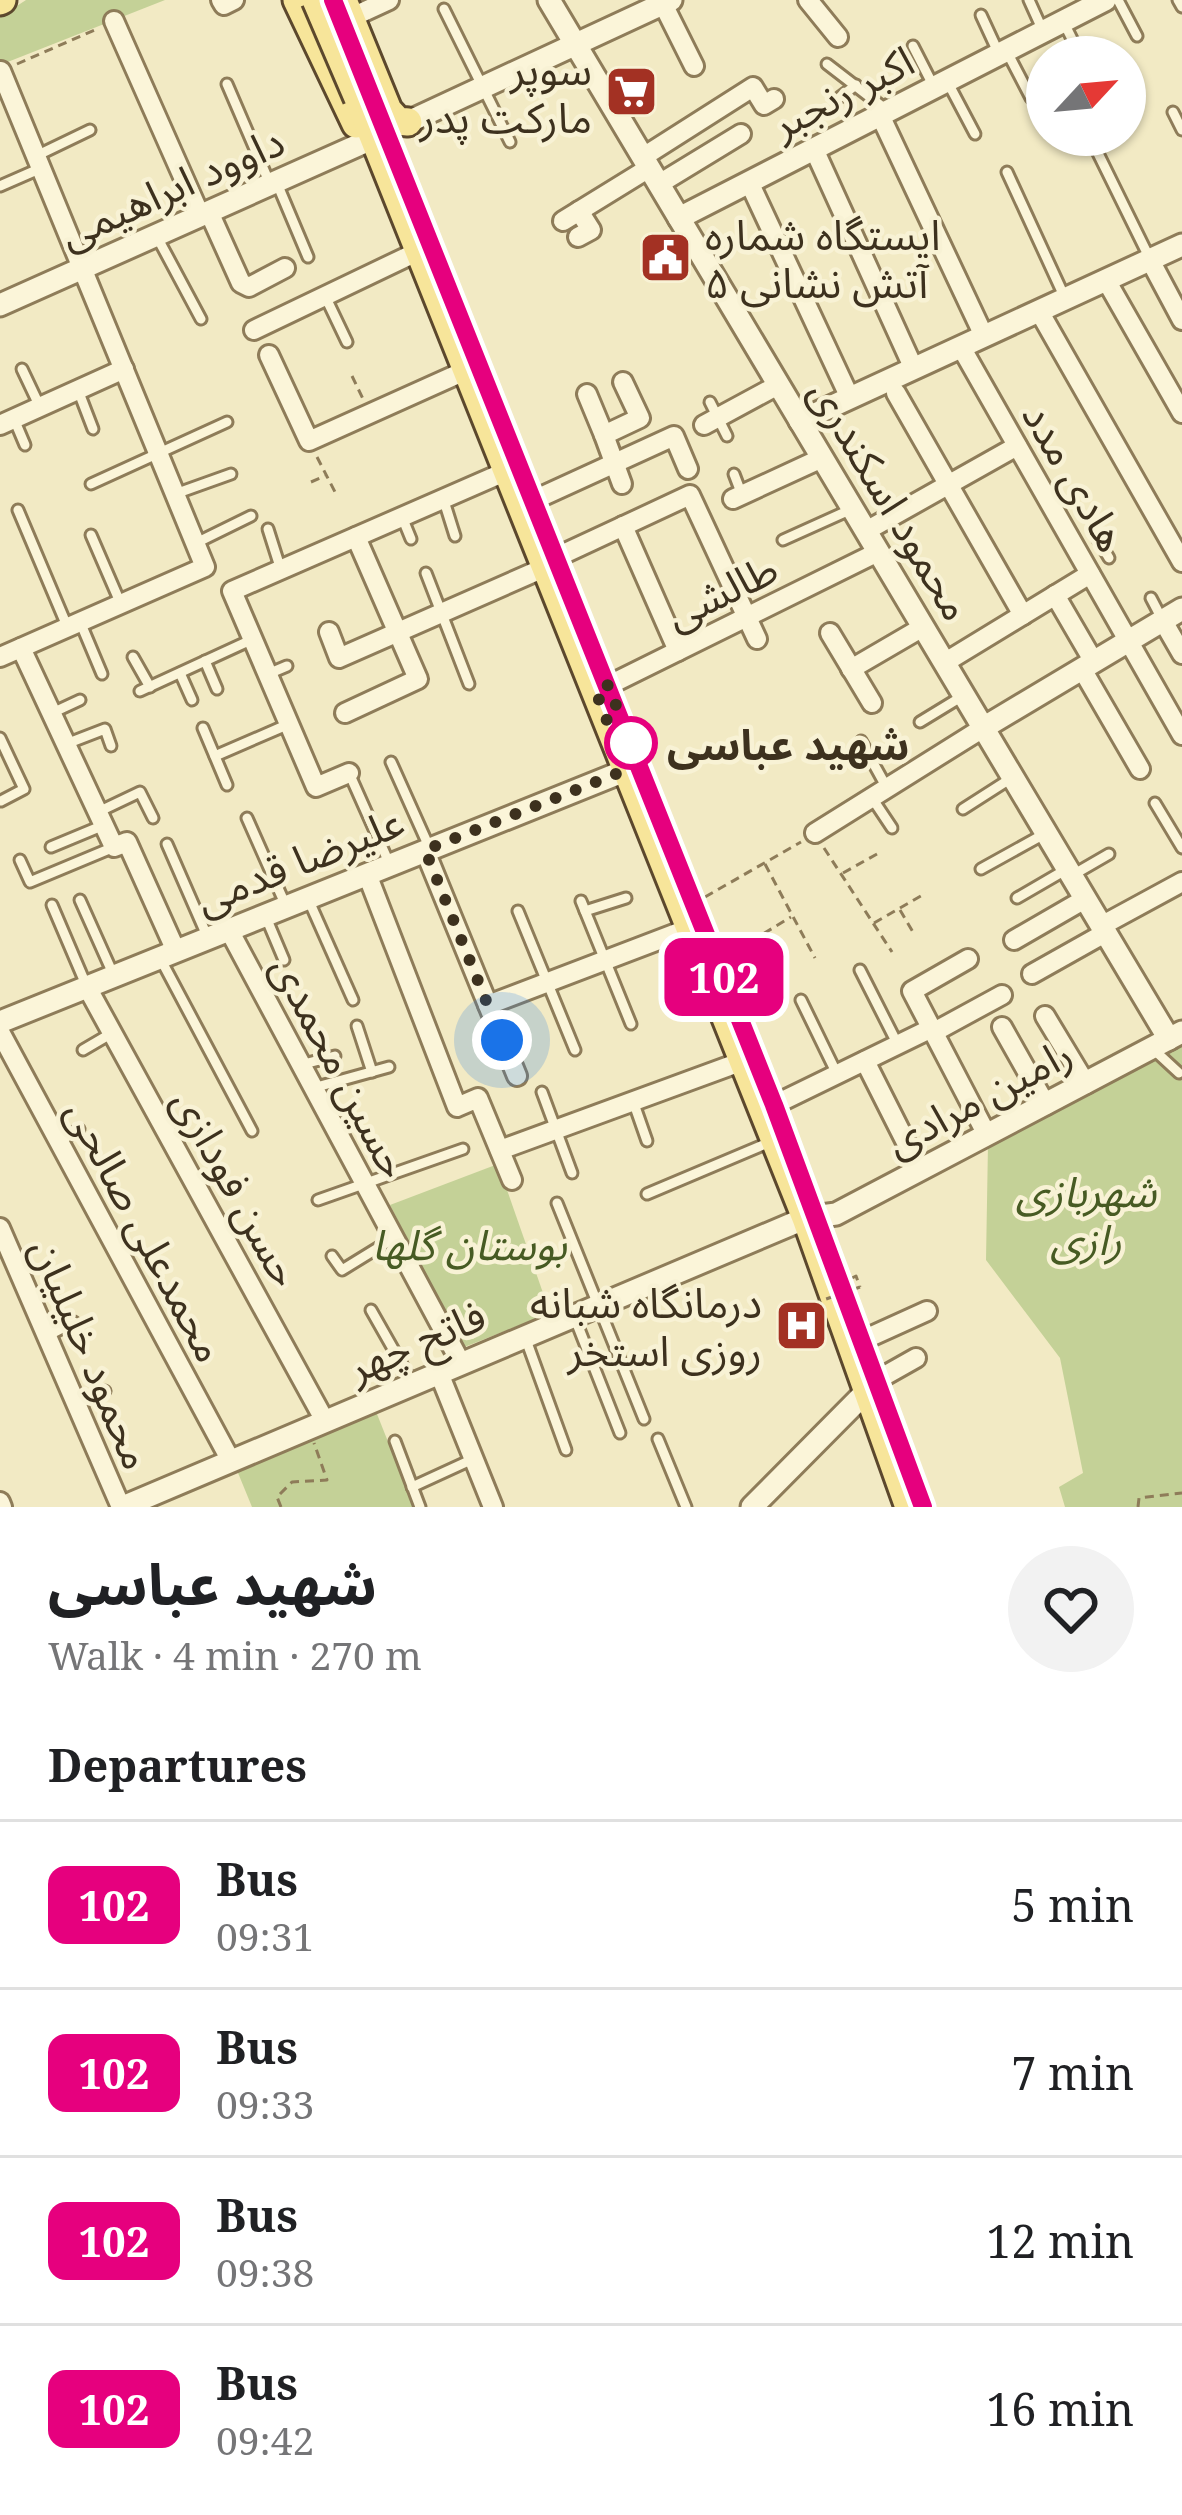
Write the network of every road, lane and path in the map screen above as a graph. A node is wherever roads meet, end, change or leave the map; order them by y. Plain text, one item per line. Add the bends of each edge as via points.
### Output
1 (297, 0) edge
2 (316, 0) edge
3 (389, 0) edge
4 (549, 0) edge
5 (808, 0) edge
6 (1029, 0) edge
7 (1118, 0) edge
8 (667, 2) edge
9 (1091, 3) edge
10 (342, 6) edge
11 (444, 9) dead end
12 (981, 15) dead end
13 (114, 22) joint
14 (1053, 27) junction
15 (1061, 36) edge
16 (1137, 36) dead end
17 (838, 37) dead end
18 (575, 44) junction
19 (914, 46) dead end
20 (1003, 52) junction
21 (827, 64) dead end
22 (694, 66) dead end
23 (1, 71) edge
24 (227, 84) dead end
25 (940, 84) junction
26 (856, 85) junction
27 (482, 87) junction
28 (1026, 90) edge
29 (365, 95) junction
30 (840, 98) dead end
31 (774, 99) dead end
32 (1173, 112) dead end
33 (884, 113) junction
34 (408, 122) joint
35 (90, 130) dead end
36 (1182, 130) edge
37 (741, 134) dead end
38 (975, 134) dead end
39 (374, 138) junction
40 (509, 142) dead end
41 (814, 149) junction
42 (1099, 156) edge
43 (38, 162) junction
44 (650, 170) junction
45 (1007, 172) dead end
46 (749, 182) junction
47 (273, 183) junction
48 (0, 186) edge
49 (204, 214) junction
50 (679, 218) junction
51 (156, 235) junction
52 (578, 237) dead end
53 (1182, 245) edge
54 (419, 251) junction
55 (308, 257) dead end
56 (1150, 260) junction
57 (82, 268) junction
58 (285, 268) dead end
59 (1106, 280) junction
60 (325, 296) junction
61 (1065, 299) junction
62 (1, 302) edge
63 (1039, 311) junction
64 (201, 319) dead end
65 (1182, 320) edge
66 (254, 330) dead end
67 (984, 336) junction
68 (347, 342) dead end
69 (961, 347) junction
70 (268, 355) dead end
71 (22, 369) dead end
72 (124, 369) junction
73 (914, 369) junction
74 (467, 370) junction
75 (352, 376) dead end
76 (622, 382) dead end
77 (778, 385) junction
78 (78, 390) junction
79 (896, 393) dead end
80 (587, 394) dead end
81 (850, 398) junction
82 (40, 407) junction
83 (370, 413) junction
84 (1182, 413) edge
85 (711, 414) joint
86 (800, 421) junction
87 (7, 422) edge
88 (227, 422) dead end
89 (93, 429) dead end
90 (604, 435) junction
91 (728, 436) dead end
92 (309, 441) junction
93 (25, 445) dead end
94 (1017, 446) junction
95 (159, 454) junction
96 (822, 458) junction
97 (615, 464) junction
98 (688, 470) dead end
99 (507, 471) junction
100 (231, 474) dead end
101 (734, 474) dead end
102 (326, 475) junction
103 (311, 482) dead end
104 (91, 484) dead end
105 (622, 484) dead end
106 (949, 485) junction
107 (335, 492) dead end
108 (175, 494) junction
109 (738, 497) joint
110 (443, 499) junction
111 (528, 503) junction
112 (853, 509) junction
113 (18, 510) dead end
114 (251, 516) dead end
115 (402, 517) junction
116 (623, 526) junction
117 (268, 529) dead end
118 (866, 531) junction
119 (1093, 532) dead end
120 (92, 536) dead end
121 (455, 536) dead end
122 (356, 537) junction
123 (411, 539) dead end
124 (783, 540) dead end
125 (196, 543) junction
126 (878, 552) junction
127 (549, 562) junction
128 (1182, 562) edge
129 (1087, 569) junction
130 (281, 570) junction
131 (426, 573) dead end
132 (1055, 595) junction
133 (1151, 598) dead end
134 (121, 604) junction
135 (441, 614) junction
136 (1023, 615) junction
137 (1173, 615) edge
138 (747, 617) junction
139 (74, 624) junction
140 (923, 627) junction
141 (329, 632) dead end
142 (398, 632) junction
143 (830, 633) dead end
144 (253, 639) junction
145 (757, 639) dead end
146 (1129, 641) junction
147 (21, 648) junction
148 (678, 651) junction
149 (1182, 654) edge
150 (0, 657) edge
151 (133, 657) dead end
152 (205, 661) junction
153 (944, 663) junction
154 (1088, 665) junction
155 (851, 669) junction
156 (180, 673) junction
157 (102, 674) dead end
158 (469, 684) dead end
159 (602, 688) junction
160 (217, 689) dead end
161 (964, 695) junction
162 (80, 700) dead end
163 (192, 700) dead end
164 (872, 703) dead end
165 (52, 713) junction
166 (345, 713) dead end
167 (920, 722) dead end
168 (289, 724) junction
169 (203, 728) dead end
170 (983, 728) junction
171 (1182, 734) edge
172 (0, 738) edge
173 (861, 742) dead end
174 (66, 744) junction
175 (111, 746) dead end
176 (215, 756) junction
177 (391, 762) dead end
178 (13, 766) junction
179 (1140, 769) dead end
180 (626, 770) junction
181 (0, 773) edge
182 (349, 773) joint
183 (1012, 778) junction
184 (227, 785) dead end
185 (879, 793) junction
186 (1, 801) edge
187 (1155, 802) dead end
188 (963, 808) dead end
189 (101, 818) junction
190 (153, 818) dead end
191 (247, 818) dead end
192 (892, 828) dead end
193 (814, 833) junction
194 (1046, 833) junction
195 (1178, 833) edge
196 (166, 844) dead end
197 (51, 847) dead end
198 (114, 848) junction
199 (1182, 848) edge
200 (427, 850) junction
201 (877, 854) dead end
202 (1109, 854) dead end
203 (20, 860) dead end
204 (764, 863) junction
205 (390, 865) junction
206 (981, 868) dead end
207 (1069, 872) junction
208 (368, 874) junction
209 (841, 874) junction
210 (1182, 882) edge
211 (926, 893) dead end
212 (626, 898) dead end
213 (1017, 898) dead end
214 (1085, 899) junction
215 (80, 900) dead end
216 (52, 905) dead end
217 (286, 907) junction
218 (899, 908) junction
219 (518, 910) dead end
220 (693, 916) junction
221 (793, 916) junction
222 (873, 923) junction
223 (1103, 929) junction
224 (914, 932) dead end
225 (218, 934) junction
226 (1014, 940) dead end
227 (738, 949) dead end
228 (892, 952) dead end
229 (168, 954) junction
230 (815, 958) dead end
231 (968, 959) dead end
232 (284, 960) dead end
233 (605, 961) junction
234 (860, 970) dead end
235 (1032, 974) dead end
236 (114, 976) junction
237 (547, 982) junction
238 (87, 987) junction
239 (1002, 995) dead end
240 (353, 1000) dead end
241 (800, 1000) dead end
242 (488, 1005) junction
243 (1045, 1016) dead end
244 (1, 1021) edge
245 (631, 1024) dead end
246 (358, 1026) dead end
247 (1002, 1027) dead end
248 (933, 1030) junction
249 (112, 1033) junction
250 (1167, 1040) edge
251 (898, 1045) junction
252 (83, 1050) dead end
253 (574, 1050) dead end
254 (334, 1056) dead end
255 (743, 1060) junction
256 (865, 1060) junction
257 (300, 1065) junction
258 (389, 1067) dead end
259 (372, 1072) junction
260 (837, 1074) junction
261 (1181, 1074) edge
262 (517, 1076) dead end
263 (1086, 1084) junction
264 (313, 1088) junction
265 (542, 1092) dead end
266 (633, 1101) junction
267 (774, 1105) junction
268 (1046, 1105) junction
269 (79, 1130) dead end
270 (556, 1130) junction
271 (253, 1131) dead end
272 (987, 1136) junction
273 (775, 1140) junction
274 (647, 1141) dead end
275 (59, 1142) junction
276 (463, 1149) dead end
277 (500, 1150) junction
278 (920, 1170) junction
279 (572, 1173) dead end
280 (512, 1180) dead end
281 (364, 1184) junction
282 (647, 1193) dead end
283 (318, 1200) dead end
284 (557, 1203) dead end
285 (812, 1217) junction
286 (0, 1228) edge
287 (394, 1238) junction
288 (332, 1256) dead end
289 (856, 1276) dead end
290 (809, 1294) dead end
291 (143, 1299) junction
292 (601, 1304) junction
293 (124, 1309) dead end
294 (371, 1310) dead end
295 (927, 1312) dead end
296 (574, 1316) junction
297 (74, 1322) dead end
298 (47, 1336) junction
299 (524, 1337) junction
300 (863, 1340) junction
301 (916, 1358) dead end
302 (461, 1363) junction
303 (439, 1373) junction
304 (413, 1384) junction
305 (873, 1385) junction
306 (105, 1390) dead end
307 (76, 1405) junction
308 (644, 1419) dead end
309 (318, 1424) junction
310 (620, 1433) dead end
311 (658, 1438) dead end
312 (395, 1441) dead end
313 (566, 1450) dead end
314 (474, 1459) junction
315 (231, 1461) junction
316 (412, 1487) junction
317 (1182, 1493) edge
318 (1138, 1498) junction
319 (130, 1505) edge
320 (281, 1507) edge
321 (420, 1507) edge
322 (494, 1507) edge
323 (686, 1507) edge
324 (752, 1507) edge
325 (909, 1507) edge
326 (923, 1507) edge
327 (1130, 1507) edge
328 (1138, 1507) edge

1 - 39 main road via 350,119
2 - 29 main road, bridge
3 - 10 street
4 - 18 street, محمود اسکندری
5 - 17 street
6 - 14 lane
7 - 16 lane
8 - 18 street
8 - 22 street
9 - 14 street, اکبر رنجبر
10 - 29 lane
10 - 34 main road via 388,110
11 - 27 lane
12 - 20 lane
13 - 23 path
13 - 49 street
14 - 15 lane
14 - 20 street, اکبر رنجبر
18 - 27 street
18 - 44 street, محمود اسکندری
19 - 25 lane
20 - 25 street, اکبر رنجبر
20 - 28 lane
21 - 26 lane
23 - 43 street
24 - 47 lane
25 - 33 street, اکبر رنجبر
25 - 38 lane
26 - 30 lane
26 - 33 lane
27 - 34 street
27 - 40 lane
29 - 39 main road
29 - 111 lane
31 - 44 street via 764,105 753,87
32 - 36 lane
33 - 41 street, اکبر رنجبر
33 - 67 street
35 - 43 lane
37 - 44 street
39 - 47 street, داوود ابراهیمی
39 - 54 main road
41 - 46 street, اکبر رنجبر
41 - 73 street
42 - 56 lane
43 - 48 lane
43 - 57 street
44 - 50 street, محمود اسکندری
44 - 52 street via 571,216 591,230
45 - 61 lane
46 - 50 street, اکبر رنجبر
46 - 81 street
47 - 49 street, داوود ابراهیمی
47 - 55 lane
49 - 51 street, داوود ابراهیمی
49 - 58 street via 241,284
50 - 77 street, محمود اسکندری
51 - 57 street, داوود ابراهیمی
51 - 64 lane
53 - 56 street
54 - 60 street
54 - 74 main road
56 - 59 street
56 - 65 street
57 - 62 street, داوود ابراهیمی
57 - 72 street
59 - 61 street
59 - 84 street
60 - 66 street
60 - 68 lane
61 - 63 street
63 - 67 street
63 - 128 street
67 - 69 street
69 - 73 street
69 - 94 street, هادی مدد
70 - 92 street
71 - 82 lane
72 - 78 street
72 - 95 street
73 - 81 street
74 - 83 street
74 - 99 main road
75 - 83 path
76 - 90 street via 640,418
77 - 85 street
77 - 86 street, محمود اسکندری
78 - 82 street
78 - 89 lane
79 - 106 street
80 - 90 street
81 - 86 street
82 - 87 street
83 - 92 street
85 - 91 lane
86 - 96 street, محمود اسکندری
87 - 93 lane
88 - 95 lane
90 - 97 street
92 - 102 path
94 - 106 street
94 - 129 street, هادی مدد
95 - 104 lane
95 - 108 street
96 - 109 street
96 - 112 street, محمود اسکندری
97 - 98 street via 674,436
97 - 105 street
97 - 111 street
99 - 110 street
99 - 111 main road
100 - 108 lane
101 - 109 lane
102 - 103 path
102 - 107 path
106 - 118 street
106 - 136 street
108 - 125 street
110 - 115 street
110 - 121 lane
111 - 127 main road
112 - 118 street, محمود اسکندری
112 - 124 lane
113 - 139 lane
114 - 125 lane
115 - 122 street
115 - 123 lane
116 - 127 street
116 - 138 street via 690,495
116 - 148 street
117 - 130 lane
118 - 126 street, محمود اسکندری
119 - 129 lane via 1107,555
120 - 134 lane
122 - 130 street
122 - 142 street
125 - 134 street via 205,567
126 - 138 street, طالشی
126 - 140 street, محمود اسکندری
127 - 135 street
127 - 159 main road
129 - 132 street
129 - 146 street, هادی مدد
130 - 144 street via 232,591
131 - 135 lane
132 - 136 street
132 - 154 street
133 - 137 lane
134 - 139 street
135 - 142 street
135 - 158 lane
136 - 153 street
137 - 146 street
137 - 149 street
138 - 145 street
138 - 148 street, طالشی
139 - 147 street
139 - 157 lane
140 - 153 street, محمود اسکندری
140 - 155 street
141 - 142 street via 339,658
142 - 166 street via 418,679
143 - 155 street
144 - 152 lane
144 - 168 street via 277,670
146 - 154 street
146 - 171 street, هادی مدد
147 - 150 street
147 - 165 street
148 - 159 street, طالشی
151 - 156 lane via 145,689
152 - 156 lane
152 - 160 lane
153 - 161 street, محمود اسکندری
154 - 170 street
154 - 179 street
155 - 164 street
156 - 163 lane
159 - 180 main road
159 - 220 lane
161 - 167 lane
161 - 170 street, محمود اسکندری
162 - 165 lane
165 - 174 street
168 - 176 lane
168 - 182 street via 316,787
169 - 176 lane
170 - 183 street, محمود اسکندری
170 - 185 street
172 - 178 lane
173 - 185 lane
174 - 175 lane via 105,729
174 - 189 street
176 - 184 lane
177 - 200 lane
178 - 181 lane
178 - 186 lane via 23,789
180 - 200 street, علیرضا قدمی
180 - 220 main road
182 - 205 lane
183 - 188 lane
183 - 194 street, محمود اسکندری
185 - 192 lane
185 - 193 street
187 - 195 lane
189 - 190 lane via 140,791
189 - 197 lane
189 - 198 street
191 - 217 lane
193 - 204 path
193 - 209 path
194 - 206 lane
194 - 207 street, محمود اسکندری
195 - 199 lane
196 - 225 lane
198 - 203 lane via 30,882
198 - 229 street via 127,842
200 - 205 street, علیرضا قدمی
200 - 242 street
201 - 209 path
202 - 207 lane
204 - 220 path
204 - 221 path
205 - 208 street, علیرضا قدمی
207 - 213 lane
207 - 214 street, محمود اسکندری
208 - 217 street, علیرضا قدمی
208 - 277 street via 457,1106 478,1098
209 - 222 path
210 - 223 street
211 - 218 path
212 - 233 lane via 583,906
214 - 223 street, محمود اسکندری
214 - 226 street
215 - 236 lane
216 - 238 lane
217 - 225 street, علیرضا قدمی
217 - 232 lane
217 - 240 lane
218 - 222 path
218 - 224 path
219 - 237 lane
220 - 233 street
220 - 255 main road
220 - 267 lane
221 - 227 path
221 - 230 path
222 - 228 path
223 - 235 street
223 - 250 street, محمود اسکندری
225 - 229 street, علیرضا قدمی
225 - 257 street, حسین محمدی
229 - 236 street, علیرضا قدمی
229 - 271 lane
231 - 248 street via 912,992
233 - 237 street
233 - 245 lane
234 - 251 lane
236 - 238 street, علیرضا قدمی
237 - 242 street
237 - 253 lane
238 - 244 street, علیرضا قدمی
238 - 249 street, حسن فودازی
239 - 248 street
241 - 260 lane
242 - 262 street
243 - 263 street
244 - 275 street, محمدعلی صالحی
246 - 259 lane
247 - 268 street
248 - 251 street
248 - 272 street
249 - 252 lane
249 - 309 street, حسن فودازی
250 - 261 lane
250 - 263 street, رامین مرادی
251 - 256 street
254 - 257 lane
255 - 266 street
255 - 273 main road
256 - 260 street
256 - 278 street
257 - 264 street, حسین محمدی
258 - 259 lane
259 - 264 lane
260 - 267 street
263 - 268 street, رامین مرادی
264 - 281 street, حسین محمدی
265 - 270 lane
266 - 270 street
266 - 274 lane
267 - 285 lane
268 - 272 street, رامین مرادی
269 - 275 lane
270 - 277 street
270 - 279 lane
272 - 278 street, رامین مرادی
273 - 282 lane
273 - 285 main road
275 - 291 street, محمدعلی صالحی
276 - 281 lane
277 - 280 street
278 - 285 street, رامین مرادی via 836,1214
281 - 283 lane
281 - 287 street, حسین محمدی
284 - 292 lane
285 - 292 street, فاتح چهر
285 - 300 lane
285 - 305 main road
286 - 298 street, محمود خلیلیان
287 - 288 lane via 341,1270
287 - 302 street, حسین محمدی
289 - 290 path, bridge via 860,1287 812,1304
291 - 293 street
291 - 315 street, محمدعلی صالحی
292 - 296 street, فاتح چهر
292 - 308 lane
294 - 304 lane
295 - 300 street
296 - 299 street, فاتح چهر
296 - 310 lane
297 - 298 lane
298 - 307 street, محمود خلیلیان
299 - 302 street, فاتح چهر
299 - 313 lane
300 - 305 lane
301 - 305 street
302 - 303 street, فاتح چهر
303 - 304 street, فاتح چهر
303 - 314 street
304 - 309 street, فاتح چهر
305 - 324 street
305 - 325 main road
305 - 326 lane
306 - 307 lane
307 - 319 street, محمود خلیلیان
309 - 315 street, فاتح چهر
309 - 320 path via 327,1480 292,1482 277,1497
311 - 323 lane
312 - 316 lane
314 - 316 lane
314 - 322 street
315 - 319 street, فاتح چهر
316 - 321 lane
317 - 318 path
318 - 327 path
318 - 328 path

